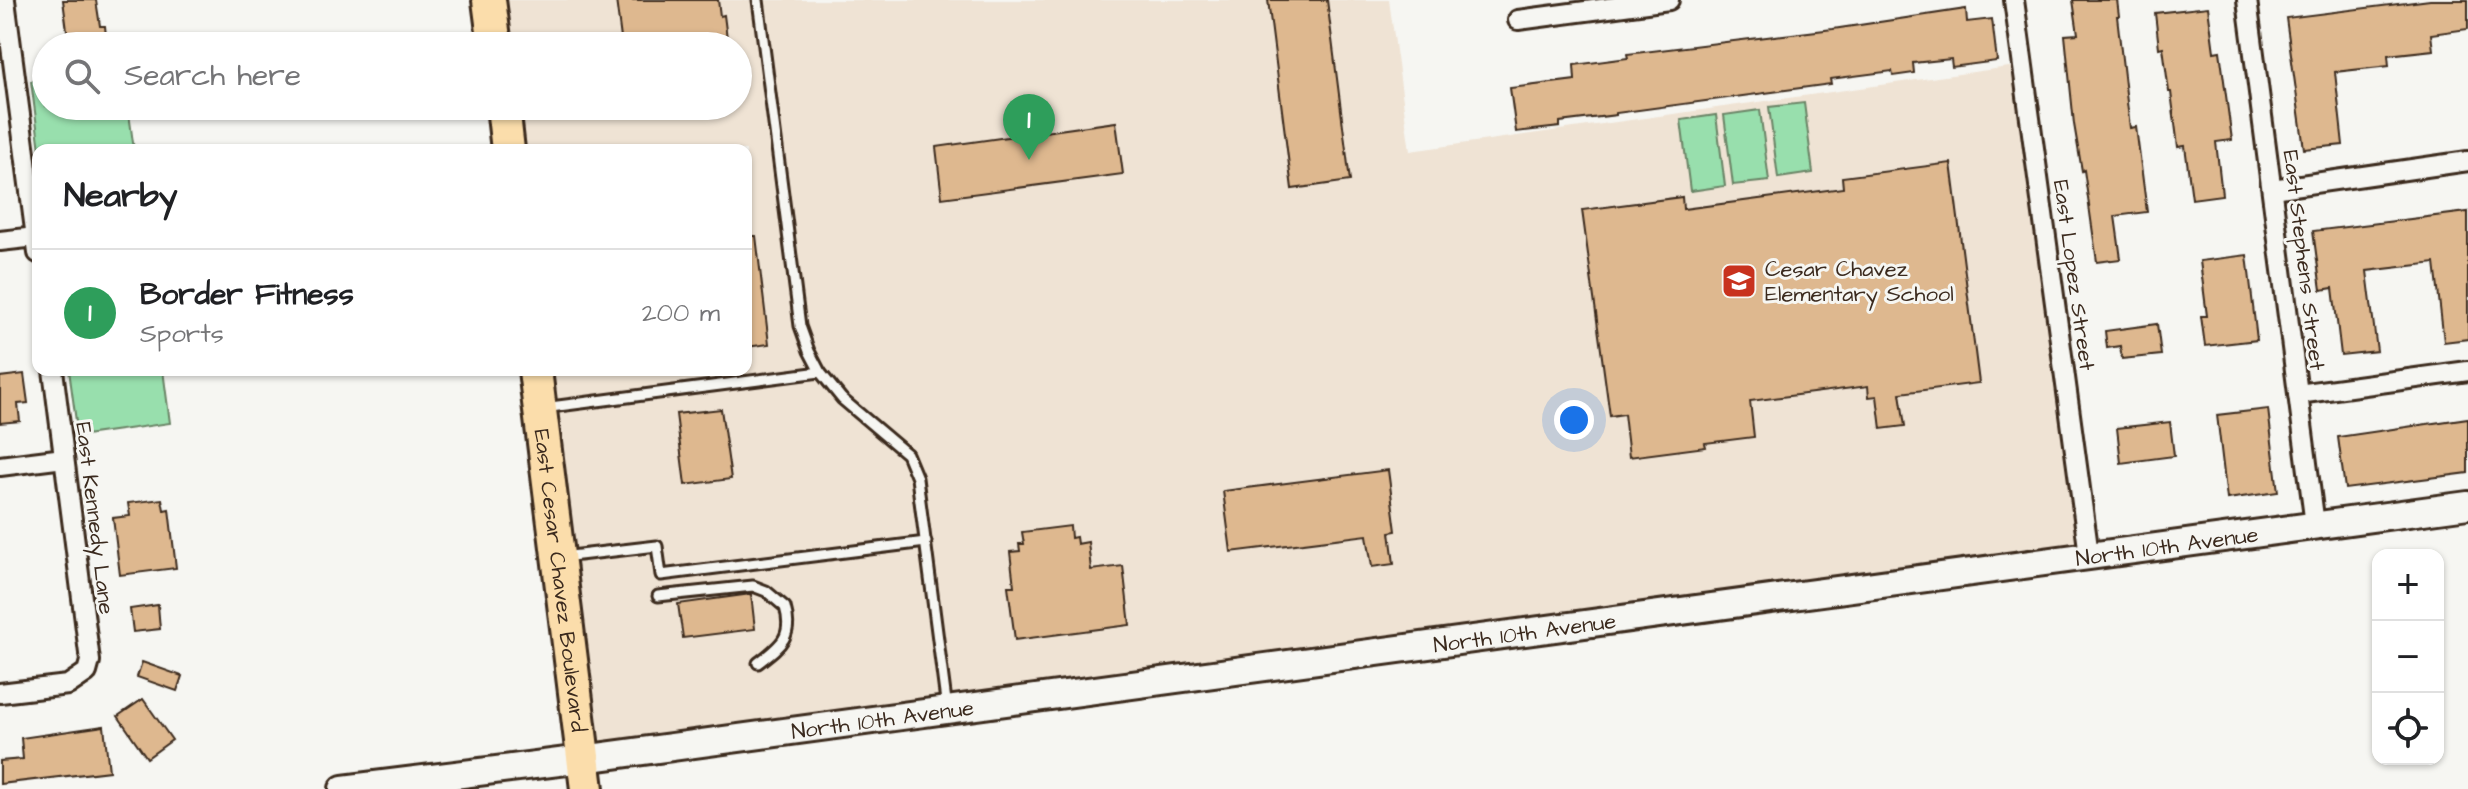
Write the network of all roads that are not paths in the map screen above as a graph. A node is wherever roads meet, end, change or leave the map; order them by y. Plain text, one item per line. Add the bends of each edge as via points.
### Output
1 (489, 0) edge
2 (758, 0) edge
3 (1669, 0) edge
4 (2014, 0) edge
5 (2247, 0) edge
6 (4, 9) edge
7 (1518, 20) dead end
8 (493, 32) edge
9 (505, 120) edge
10 (507, 144) edge
11 (2468, 161) edge
12 (2272, 189) junction
13 (32, 209) edge
14 (0, 241) edge
15 (32, 244) edge
16 (2468, 371) edge
17 (820, 372) junction
18 (54, 376) edge
19 (536, 376) edge
20 (2298, 394) junction
21 (540, 408) junction
22 (64, 458) junction
23 (0, 466) edge
24 (2468, 505) edge
25 (2315, 525) junction
26 (926, 542) junction
27 (2089, 555) junction
28 (559, 558) junction
29 (658, 596) dead end
30 (758, 663) dead end
31 (0, 693) edge
32 (947, 709) junction
33 (585, 774) edge
34 (343, 789) edge

1 - 8 highway
2 - 17 lane via 800,326
3 - 7 street
4 - 27 street, East Lopez Street
5 - 12 street, East Stephens Street
6 - 13 street
9 - 10 highway
11 - 12 street
12 - 20 street, East Stephens Street
14 - 15 street
16 - 20 street
17 - 21 lane
17 - 26 lane via 842,399 907,454 917,478
18 - 22 street, East Kennedy Lane
19 - 21 highway, East Cesar Chavez Boulevard
20 - 25 street, East Stephens Street
21 - 28 highway, East Cesar Chavez Boulevard
22 - 23 street
22 - 31 street, East Kennedy Lane via 90,661 87,672 68,685
24 - 25 main road, North 10th Avenue
25 - 27 main road, North 10th Avenue
26 - 28 lane via 661,575 657,546
26 - 32 lane
27 - 32 main road, North 10th Avenue
28 - 33 highway, East Cesar Chavez Boulevard
29 - 30 lane via 753,586 766,591 785,607 789,629
32 - 33 main road, North 10th Avenue
33 - 34 main road, North 10th Avenue

